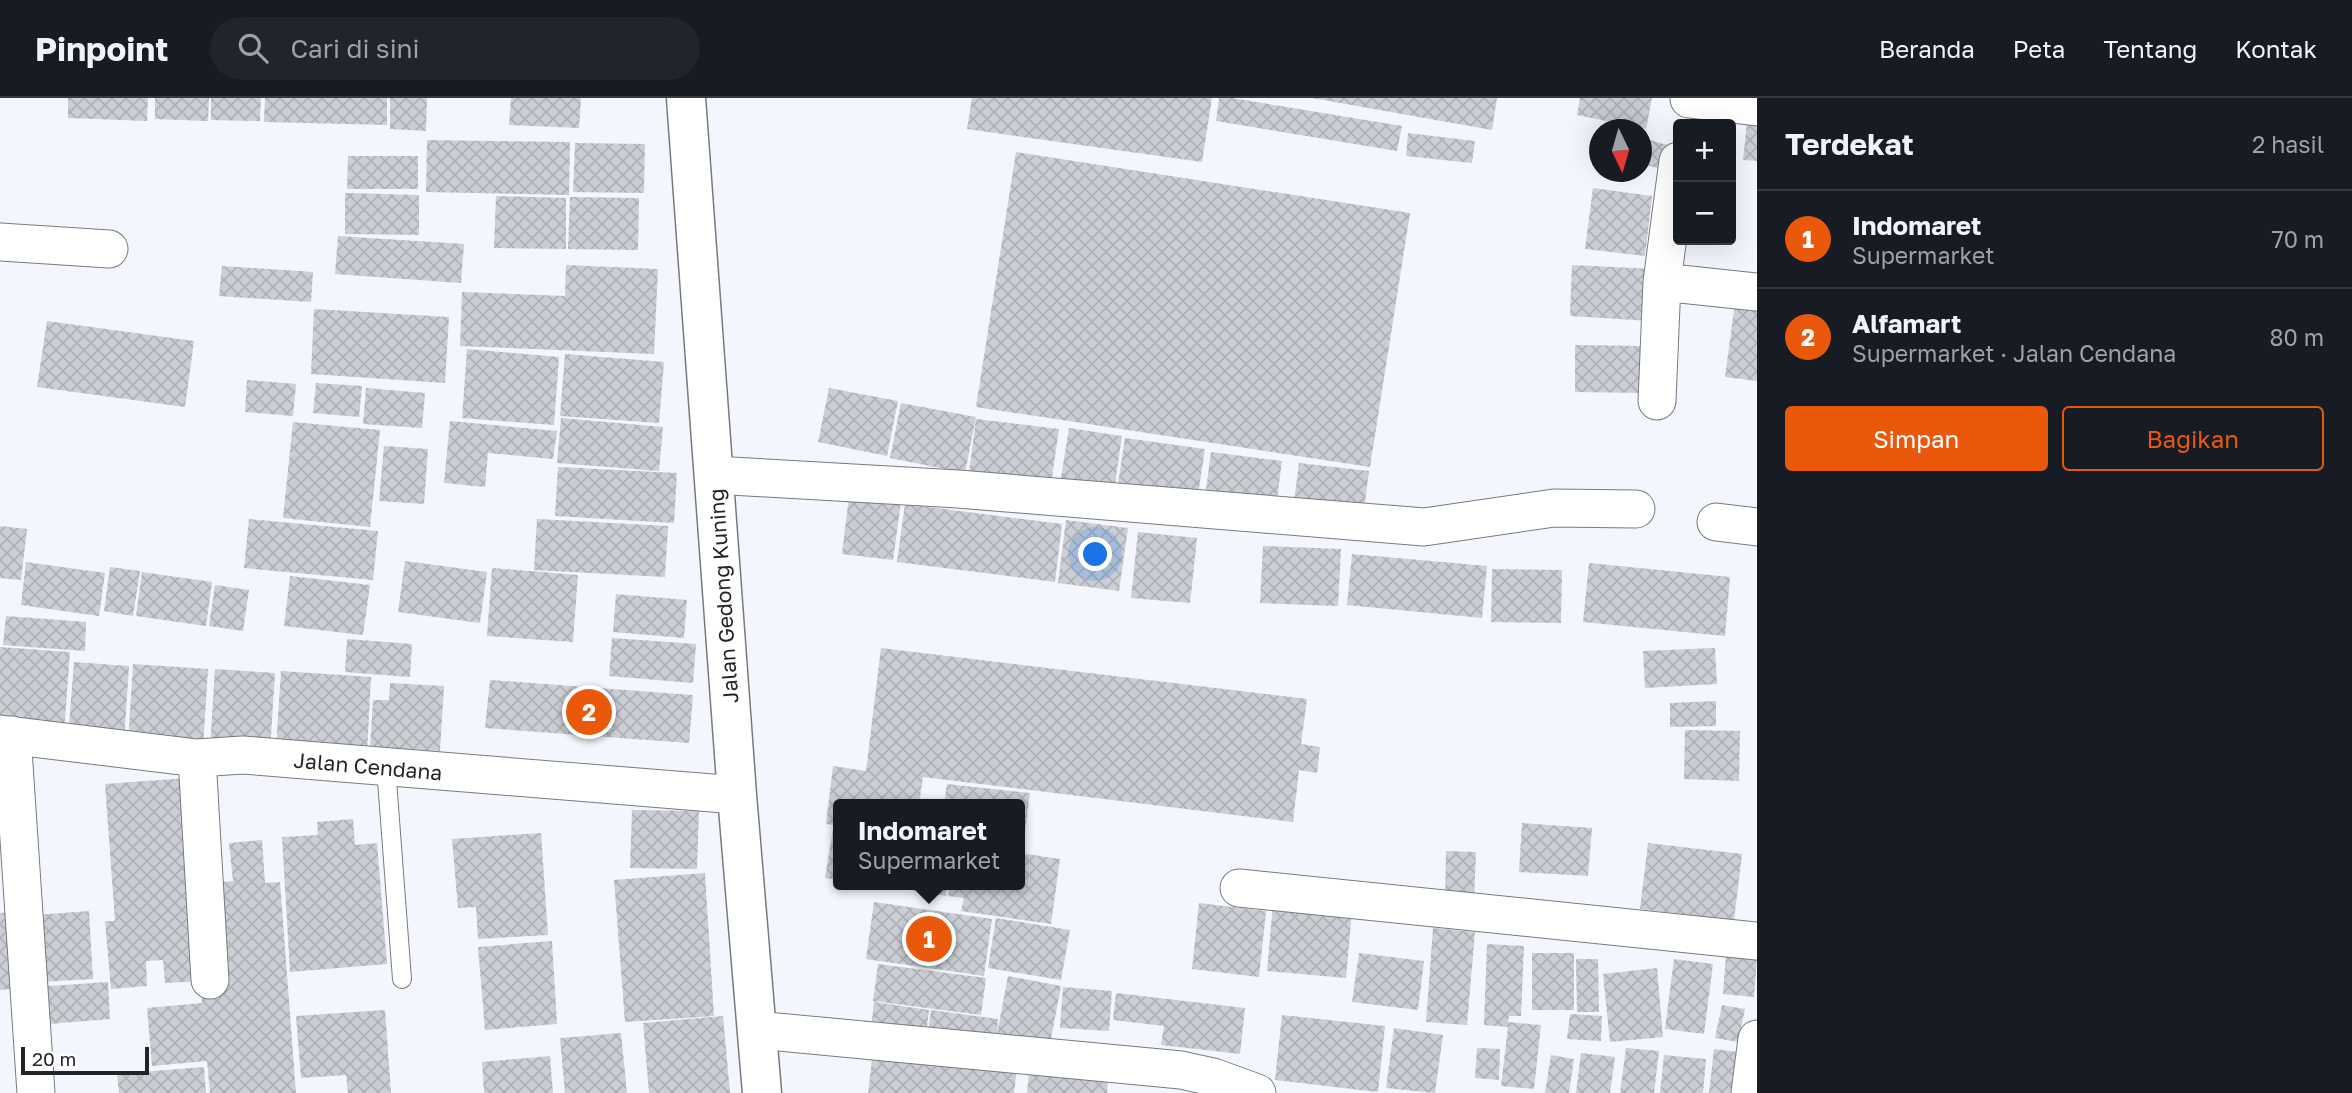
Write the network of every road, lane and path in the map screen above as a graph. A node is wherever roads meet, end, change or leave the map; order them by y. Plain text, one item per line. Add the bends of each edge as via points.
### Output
1 (686, 98) edge
2 (1687, 107) edge
3 (1757, 107) edge
4 (1675, 182) edge
5 (0, 242) edge
6 (109, 249) dead end
7 (1662, 282) junction
8 (1757, 292) edge
9 (1657, 401) dead end
10 (714, 475) junction
11 (1636, 509) dead end
12 (1716, 522) dead end
13 (1757, 527) edge
14 (6, 734) edge
15 (197, 758) junction
16 (386, 767) junction
17 (737, 795) junction
18 (1239, 888) dead end
19 (1757, 941) edge
20 (402, 979) dead end
21 (210, 980) dead end
22 (757, 1030) junction
23 (1757, 1039) edge
24 (36, 1093) edge
25 (762, 1093) edge
26 (1257, 1093) edge
27 (1750, 1093) edge

1 - 10 main road, Jalan Gedong Kuning
2 - 3 street
4 - 7 street
5 - 6 street
7 - 8 street
7 - 9 street
10 - 11 street via 958,489 1424,527 1555,508
10 - 17 main road, Jalan Gedong Kuning
12 - 13 street
14 - 15 street, Jalan Cendana
14 - 24 street
15 - 16 street, Jalan Cendana via 243,755
15 - 21 street
16 - 17 street, Jalan Cendana
16 - 20 lane
17 - 22 main road, Jalan Gedong Kuning
18 - 19 street
22 - 25 main road, Jalan Gedong Kuning
22 - 26 street via 1181,1070
23 - 27 street

